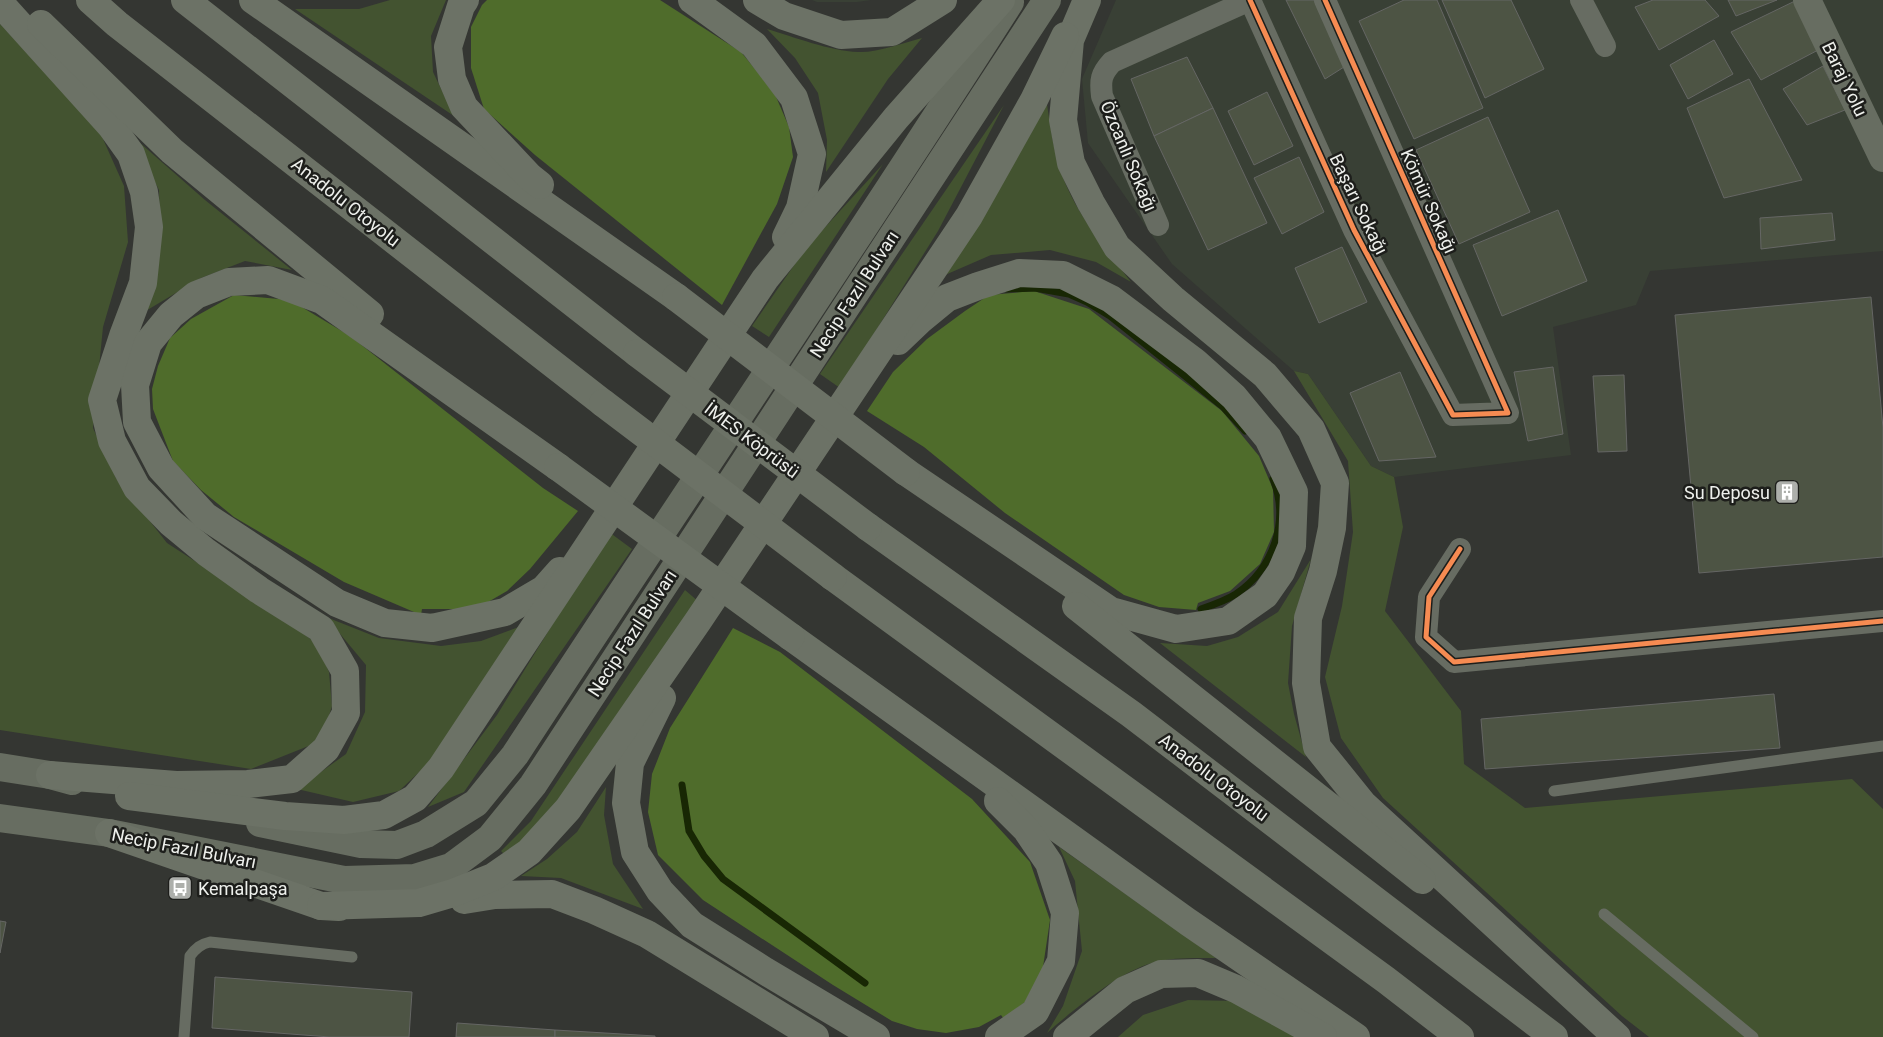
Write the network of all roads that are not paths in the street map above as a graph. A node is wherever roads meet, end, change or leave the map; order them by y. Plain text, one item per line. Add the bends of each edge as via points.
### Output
1 (17, 0) edge
2 (90, 0) edge
3 (185, 0) edge
4 (253, 0) edge
5 (465, 0) edge
6 (692, 0) edge
7 (757, 0) edge
8 (943, 0) edge
9 (1001, 0) edge
10 (1011, 0) edge
11 (1047, 0) edge
12 (1082, 0) edge
13 (1087, 0) edge
14 (1250, 0) edge
15 (1325, 0) edge
16 (1581, 0) edge
17 (1807, 0) edge
18 (0, 3) edge
19 (1605, 46) dead end
20 (1883, 158) edge
21 (1158, 225) dead end
22 (765, 279) junction
23 (676, 297) junction
24 (861, 376) junction
25 (1453, 415) joint
26 (558, 467) junction
27 (906, 472) junction
28 (606, 520) junction
29 (868, 527) joint
30 (1460, 549) dead end
31 (698, 621) junction
32 (1883, 621) edge
33 (791, 637) junction
34 (1883, 746) edge
35 (0, 767) edge
36 (50, 775) junction
37 (1554, 791) dead end
38 (129, 796) junction
39 (0, 818) edge
40 (109, 833) junction
41 (321, 906) junction
42 (1604, 914) dead end
43 (352, 958) dead end
44 (1596, 1018) junction
45 (184, 1037) edge
46 (815, 1037) edge
47 (876, 1037) edge
48 (999, 1037) edge
49 (1067, 1037) edge
50 (1323, 1037) edge
51 (1356, 1037) edge
52 (1460, 1037) edge
53 (1554, 1037) edge
54 (1617, 1037) edge
55 (1753, 1037) edge

1 - 26 highway via 172,151
2 - 52 highway, Anadolu Otoyolu, bridge via 124,30 603,403
3 - 29 highway, İMES Köprüsü, bridge via 637,353
4 - 23 highway
5 - 23 highway via 448,47 452,79 464,107 530,177
6 - 22 highway via 754,45 794,98 812,154 800,208
7 - 8 highway via 784,16 842,35 892,32
9 - 22 highway via 896,118
10 - 38 main road, Necip Fazıl Bulvarı via 515,755 476,803 426,834 397,845 361,844
11 - 40 main road, Necip Fazıl Bulvarı via 533,785 490,838 450,867 415,878 344,880
12 - 24 highway via 1034,100 970,216
13 - 44 highway via 1070,40 1063,120 1071,163 1091,203 1117,248 1265,375 1311,429 1335,483 1332,528 1308,618 1306,683 1317,747 1363,804
14 - 21 street, Özcanlı Sokağı via 1112,62 1104,72 1102,96
14 - 25 street, Başarı Sokağı via 1354,230
15 - 25 street, Kömür Sokağı via 1508,413
16 - 19 street
17 - 20 main road, Baraj Yolu
18 - 36 highway via 111,126 131,154 144,192 149,227 143,283 102,400 112,441 137,488 170,523 259,590 321,629 345,670 346,713 326,749 292,779 248,784 176,785
22 - 28 highway
23 - 27 highway, bridge
24 - 27 highway via 947,298 1019,273 1064,275 1111,299 1195,362 1234,397 1268,438 1294,492 1292,546 1281,572 1265,595 1228,621 1176,629 1112,611
24 - 31 highway
26 - 28 highway via 322,300 268,280 229,282 196,295 171,315 148,343 135,385 137,422 161,468 205,516 337,603 385,623 432,628 505,612 544,590
26 - 33 highway, bridge
27 - 44 highway
28 - 38 highway via 441,768 415,798 384,815 344,820 284,816
29 - 53 highway, Anadolu Otoyolu via 1131,714
30 - 32 street via 1430,597 1426,637 1454,662
31 - 41 highway via 568,809 529,852 493,877 419,903
31 - 47 highway via 630,762 626,803 635,852 660,891 692,925
33 - 48 highway via 990,793 1026,829 1049,863 1065,913 1062,961 1035,1012
33 - 51 highway via 1188,922
34 - 37 lane
35 - 36 main road, Necip Fazıl Bulvarı
36 - 38 main road, Necip Fazıl Bulvarı
39 - 40 main road, Necip Fazıl Bulvarı
40 - 41 highway
41 - 46 highway via 412,909 495,895 552,894 647,934
42 - 55 lane
43 - 45 lane via 204,943 190,956
44 - 54 highway
49 - 50 highway via 1125,990 1161,974 1198,973 1236,989

